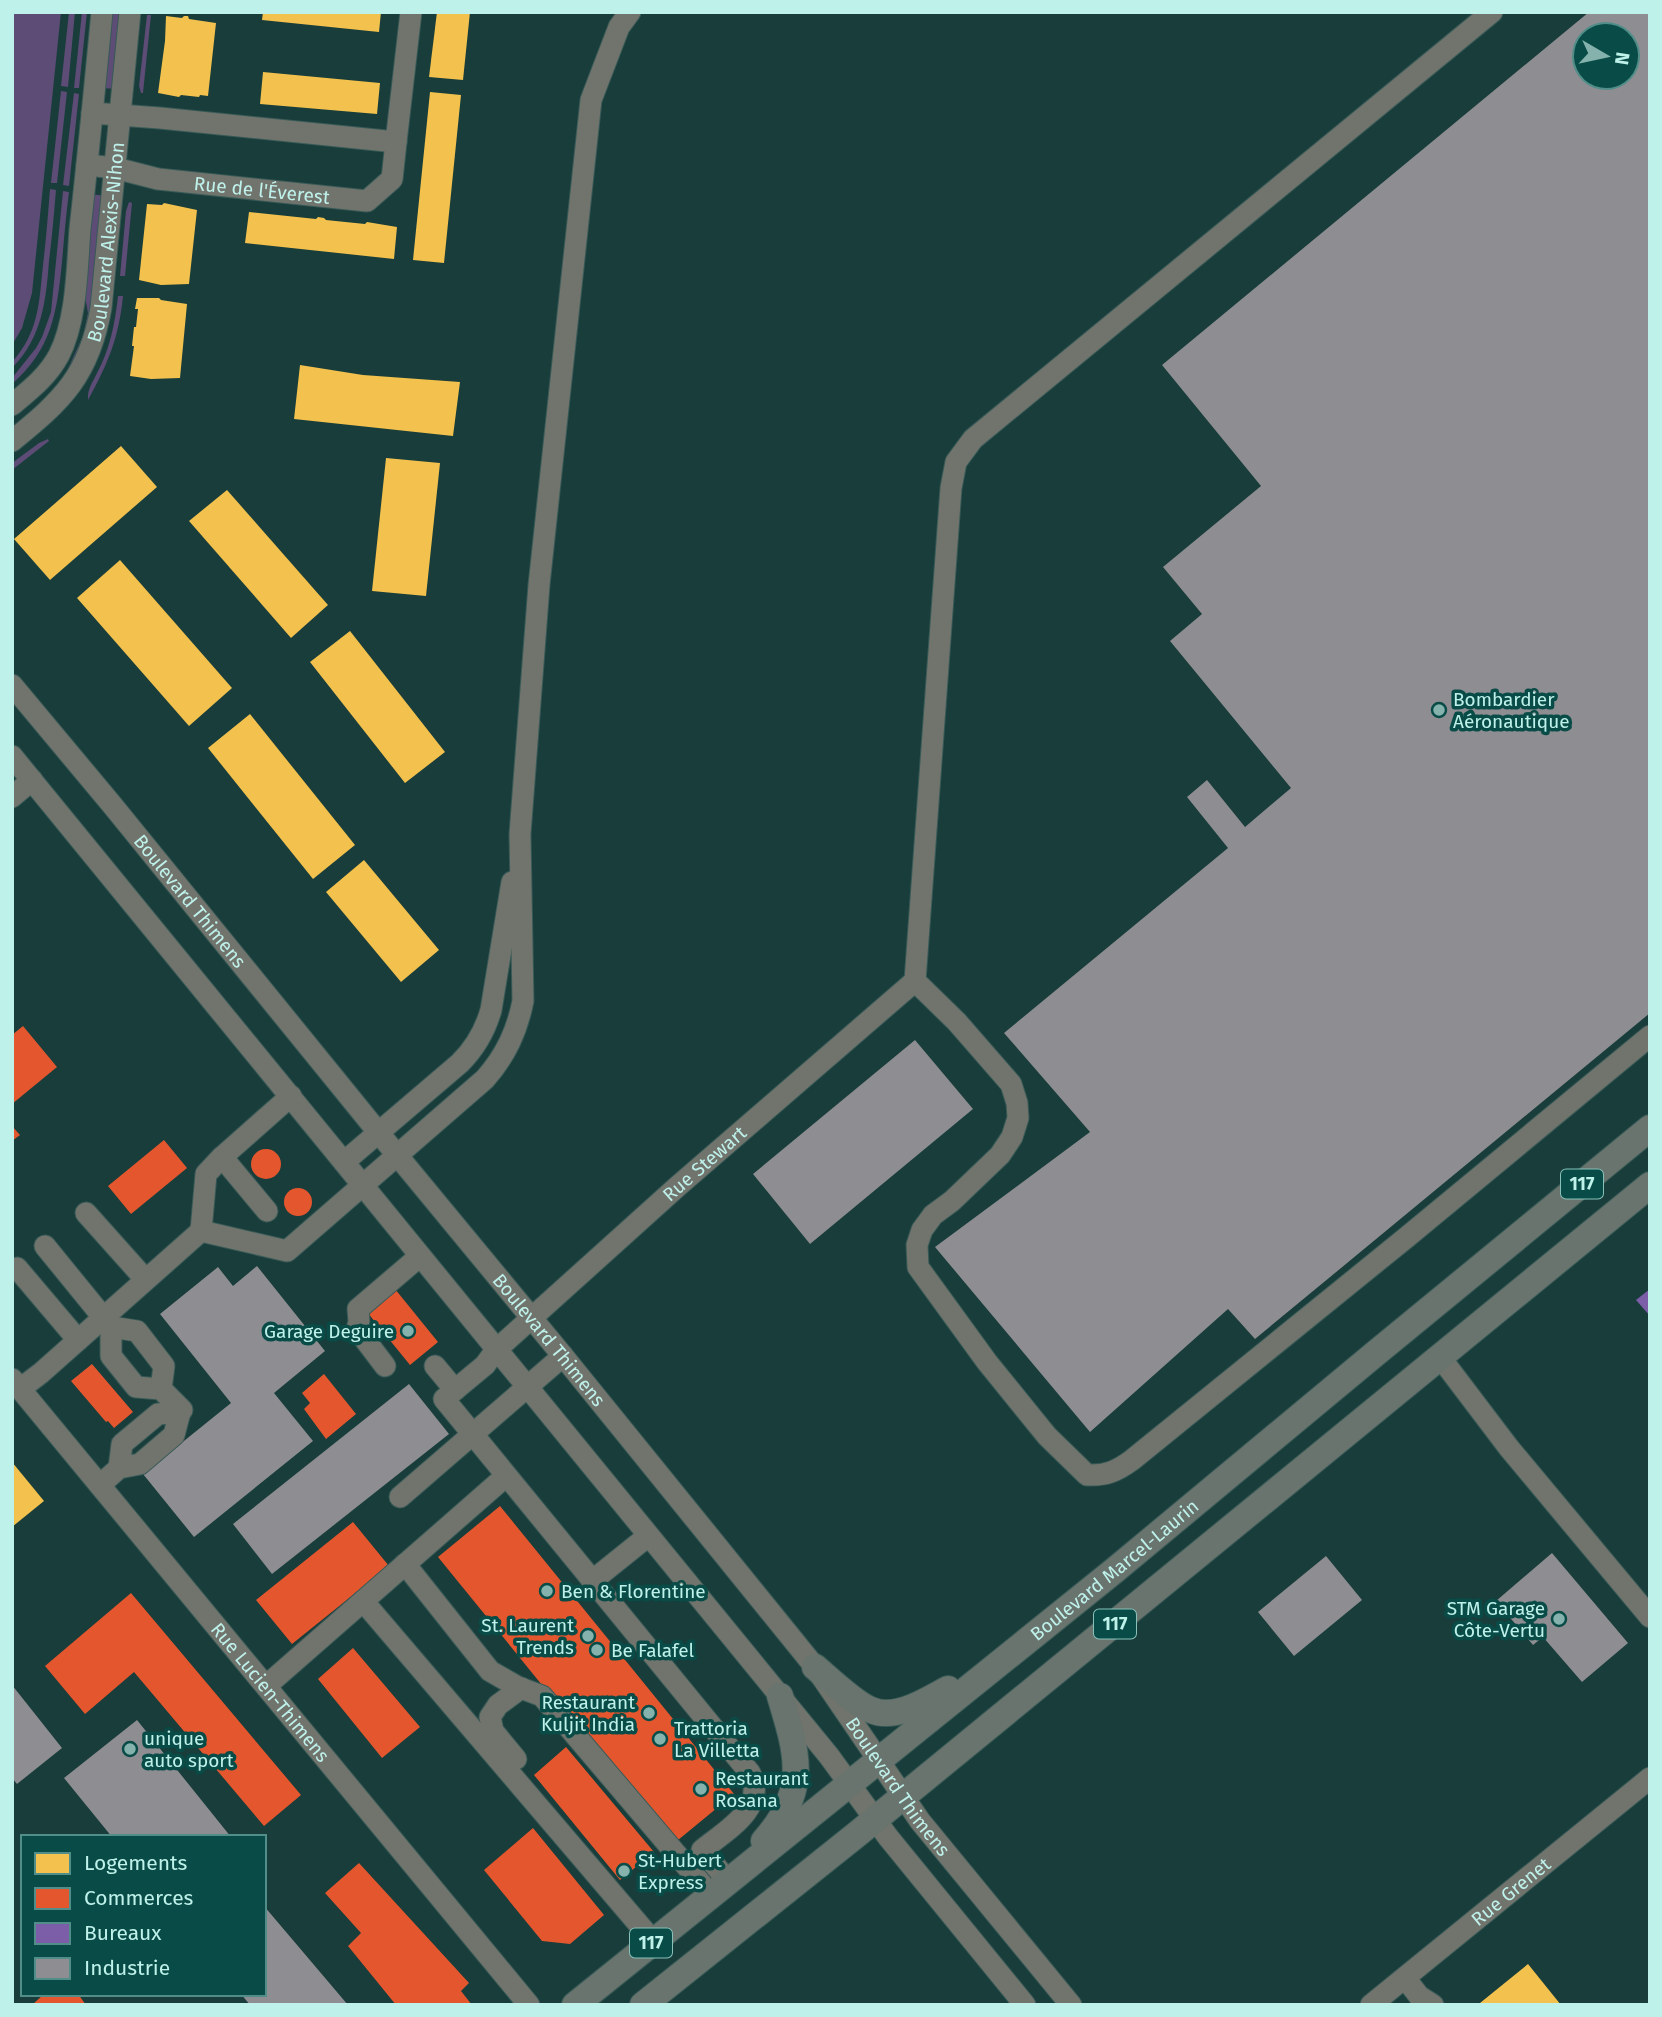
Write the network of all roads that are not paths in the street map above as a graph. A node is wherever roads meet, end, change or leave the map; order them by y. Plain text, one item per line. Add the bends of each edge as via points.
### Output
1 (102, 12) edge
2 (130, 12) edge
3 (411, 12) edge
4 (630, 12) edge
5 (1492, 12) edge
6 (92, 113) junction
7 (120, 116) junction
8 (396, 142) junction
9 (87, 165) junction
10 (115, 168) junction
11 (42, 379) junction
12 (60, 400) junction
13 (12, 405) edge
14 (12, 441) edge
15 (12, 685) edge
16 (12, 756) edge
17 (32, 780) junction
18 (12, 797) edge
19 (520, 834) junction
20 (915, 981) junction
21 (1650, 1035) edge
22 (290, 1096) junction
23 (1650, 1128) edge
24 (378, 1132) junction
25 (397, 1155) junction
26 (222, 1157) junction
27 (344, 1162) junction
28 (363, 1185) junction
29 (1650, 1185) edge
30 (267, 1211) dead end
31 (86, 1213) dead end
32 (201, 1231) junction
33 (45, 1246) dead end
34 (420, 1256) junction
35 (17, 1268) dead end
36 (145, 1279) junction
37 (532, 1318) junction
38 (108, 1322) junction
39 (1413, 1323) junction
40 (78, 1340) junction
41 (496, 1350) junction
42 (563, 1356) junction
43 (1440, 1357) junction
44 (385, 1366) dead end
45 (435, 1366) dead end
46 (16, 1384) edge
47 (527, 1388) junction
48 (161, 1389) junction
49 (455, 1390) junction
50 (472, 1435) junction
51 (506, 1476) junction
52 (100, 1485) junction
53 (400, 1497) dead end
54 (648, 1536) junction
55 (405, 1564) junction
56 (592, 1581) junction
57 (363, 1601) junction
58 (1649, 1614) edge
59 (999, 1662) junction
60 (815, 1667) junction
61 (266, 1686) junction
62 (521, 1688) junction
63 (780, 1696) junction
64 (879, 1761) junction
65 (1650, 1778) edge
66 (851, 1784) junction
67 (902, 1797) junction
68 (876, 1818) junction
69 (587, 1864) junction
70 (719, 1888) junction
71 (653, 1941) junction
72 (1405, 1978) junction
73 (529, 2005) edge
74 (575, 2005) edge
75 (643, 2005) edge
76 (1025, 2005) edge
77 (1071, 2005) edge
78 (1371, 2005) edge
79 (1433, 2005) edge

1 - 6 street, Boulevard Alexis-Nihon
2 - 7 street, Boulevard Alexis-Nihon
3 - 8 street, Rue de l'Éverest
4 - 19 street via 619,27 591,100 539,585
5 - 20 street via 973,439 956,462
6 - 7 street
6 - 9 street, Boulevard Alexis-Nihon
7 - 8 street
7 - 10 street, Boulevard Alexis-Nihon
8 - 10 street, Rue de l'Éverest via 392,180 368,201 158,179
9 - 10 street, Rue de l'Éverest
9 - 11 street, Boulevard Alexis-Nihon via 69,327 59,354
10 - 12 street, Boulevard Alexis-Nihon via 95,338
11 - 12 street
11 - 13 street, Boulevard Alexis-Nihon
12 - 14 street, Boulevard Alexis-Nihon
15 - 24 street, Boulevard Thimens
16 - 17 street, Boulevard Thimens
17 - 18 street
17 - 22 street, Boulevard Thimens
19 - 24 street via 491,1010 482,1035 460,1063
19 - 25 street via 523,1001 513,1036 485,1079
20 - 21 street via 1011,1084 1018,1118 1000,1155 922,1230 918,1267 1047,1436 1087,1475 1099,1476 1118,1470
20 - 37 street, Rue Stewart
22 - 26 street
22 - 27 street, Boulevard Thimens
23 - 39 main road, Boulevard Marcel-Laurin / 117
24 - 25 street, Boulevard Thimens
24 - 27 street
25 - 28 street
25 - 37 street, Boulevard Thimens
26 - 30 street
26 - 32 street via 206,1174
27 - 28 street, Boulevard Thimens
28 - 32 street via 287,1251
28 - 34 street, Boulevard Thimens
29 - 43 main road, 117
31 - 36 street
32 - 36 street
33 - 38 street
34 - 41 street, Boulevard Thimens
34 - 44 street via 358,1309 357,1329
35 - 40 street
36 - 38 street
37 - 41 street, Rue Stewart
37 - 42 street, Boulevard Thimens
38 - 40 street
38 - 48 street via 137,1331 164,1366
38 - 48 street via 111,1356 136,1387
39 - 43 main road
39 - 59 main road, Boulevard Marcel-Laurin / 117
40 - 46 street
41 - 47 street, Boulevard Thimens
41 - 49 street, Rue Stewart
42 - 47 street
42 - 60 street, Boulevard Thimens
43 - 58 street via 1508,1448
43 - 67 main road, 117
45 - 49 street
46 - 52 street, Rue Lucien-Thimens
47 - 50 street
47 - 54 street, Boulevard Thimens
48 - 52 street via 182,1410 174,1435 140,1464 119,1468
49 - 50 street via 444,1399
50 - 51 street
50 - 53 street
51 - 55 street
51 - 56 street
52 - 61 street, Rue Lucien-Thimens
54 - 56 street
54 - 63 street, Boulevard Thimens
55 - 57 street
55 - 62 street via 490,1671
56 - 70 street via 753,1780 755,1795 748,1810 702,1850
57 - 61 street
57 - 69 street
59 - 60 main road via 913,1707 888,1712 863,1706
59 - 64 main road, Boulevard Marcel-Laurin / 117
60 - 64 street, Boulevard Thimens
61 - 73 street, Rue Lucien-Thimens
62 - 69 street via 494,1711 493,1731 580,1839
62 - 70 street via 542,1696
63 - 66 street, Boulevard Thimens
63 - 70 main road via 796,1757 790,1797 774,1829
64 - 66 main road, Boulevard Marcel-Laurin / 117
64 - 67 street, Boulevard Thimens
65 - 72 street, Rue Grenet
66 - 68 street, Boulevard Thimens
66 - 70 main road, Boulevard Marcel-Laurin / 117
67 - 68 main road, 117
67 - 77 street, Boulevard Thimens
68 - 75 main road, 117
68 - 76 street, Boulevard Thimens
69 - 71 street
70 - 71 main road, Boulevard Marcel-Laurin / 117
71 - 74 main road, Boulevard Marcel-Laurin / 117
72 - 78 street, Rue Grenet
72 - 79 street

